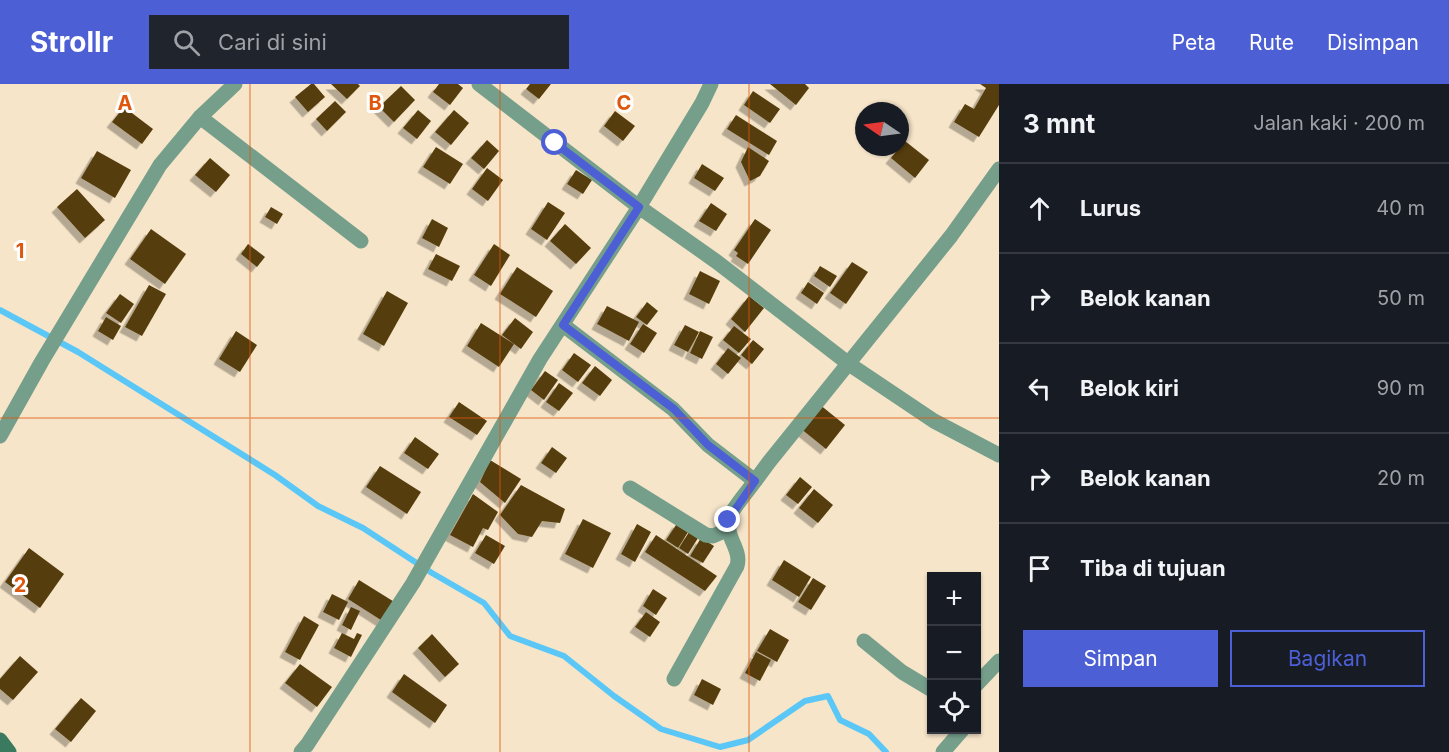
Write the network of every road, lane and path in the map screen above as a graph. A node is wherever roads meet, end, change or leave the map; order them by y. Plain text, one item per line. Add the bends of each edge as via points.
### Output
1 (235, 84) edge
2 (479, 84) edge
3 (711, 84) edge
4 (200, 117) junction
5 (999, 169) edge
6 (639, 207) junction
7 (361, 241) dead end
8 (563, 325) junction
9 (849, 364) junction
10 (0, 436) edge
11 (999, 455) edge
12 (755, 481) junction
13 (630, 488) dead end
14 (729, 529) junction
15 (864, 641) dead end
16 (999, 661) edge
17 (674, 679) dead end
18 (981, 680) edge
19 (927, 687) edge
20 (958, 734) edge
21 (0, 740) edge
22 (9, 752) edge
23 (301, 752) edge
24 (942, 752) edge

1 - 4 street
2 - 6 street
3 - 6 street
4 - 7 street
4 - 10 street via 160,165
5 - 9 street
6 - 8 street
6 - 9 street
8 - 12 street via 674,409 708,445
8 - 23 street via 540,359 440,540
9 - 11 street via 934,420
9 - 12 street
12 - 14 street via 730,516
13 - 14 street via 706,535
14 - 17 street via 738,555 737,566
15 - 19 street
16 - 18 street
20 - 24 street
21 - 22 street

